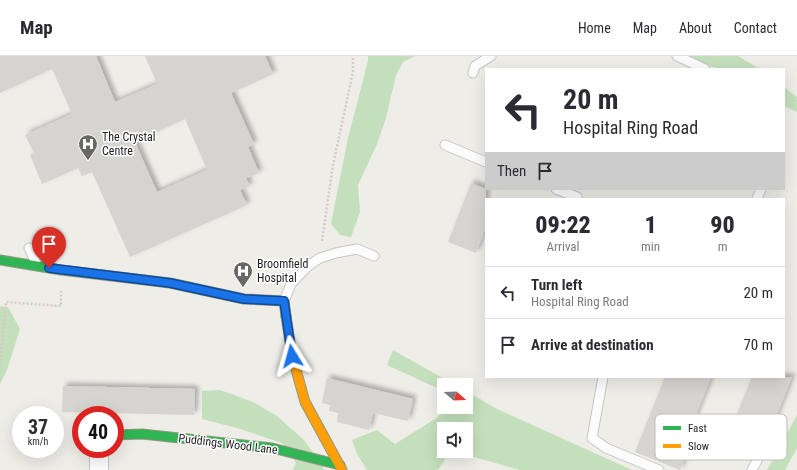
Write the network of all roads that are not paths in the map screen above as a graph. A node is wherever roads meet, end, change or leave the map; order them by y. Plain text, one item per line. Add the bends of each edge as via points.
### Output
1 (491, 56) edge
2 (677, 56) edge
3 (703, 68) edge
4 (472, 73) dead end
5 (445, 146) dead end
6 (485, 162) edge
7 (559, 190) edge
8 (577, 197) dead end
9 (29, 248) dead end
10 (374, 256) dead end
11 (0, 260) edge
12 (37, 266) junction
13 (284, 301) junction
14 (603, 378) edge
15 (124, 435) edge
16 (99, 458) edge
17 (758, 460) edge
18 (341, 467) edge
19 (99, 470) edge
20 (659, 470) edge
21 (752, 470) edge

1 - 4 lane via 475,66
2 - 3 lane
5 - 6 lane
7 - 8 lane
9 - 12 lane
10 - 13 lane via 357,249 320,258 308,266 291,284
11 - 12 street
12 - 13 street via 170,283 244,299
13 - 18 street via 292,356 305,402
14 - 20 lane via 592,438 606,448
15 - 18 street, Puddings Wood Lane via 142,434 272,448
16 - 19 street
17 - 21 lane

